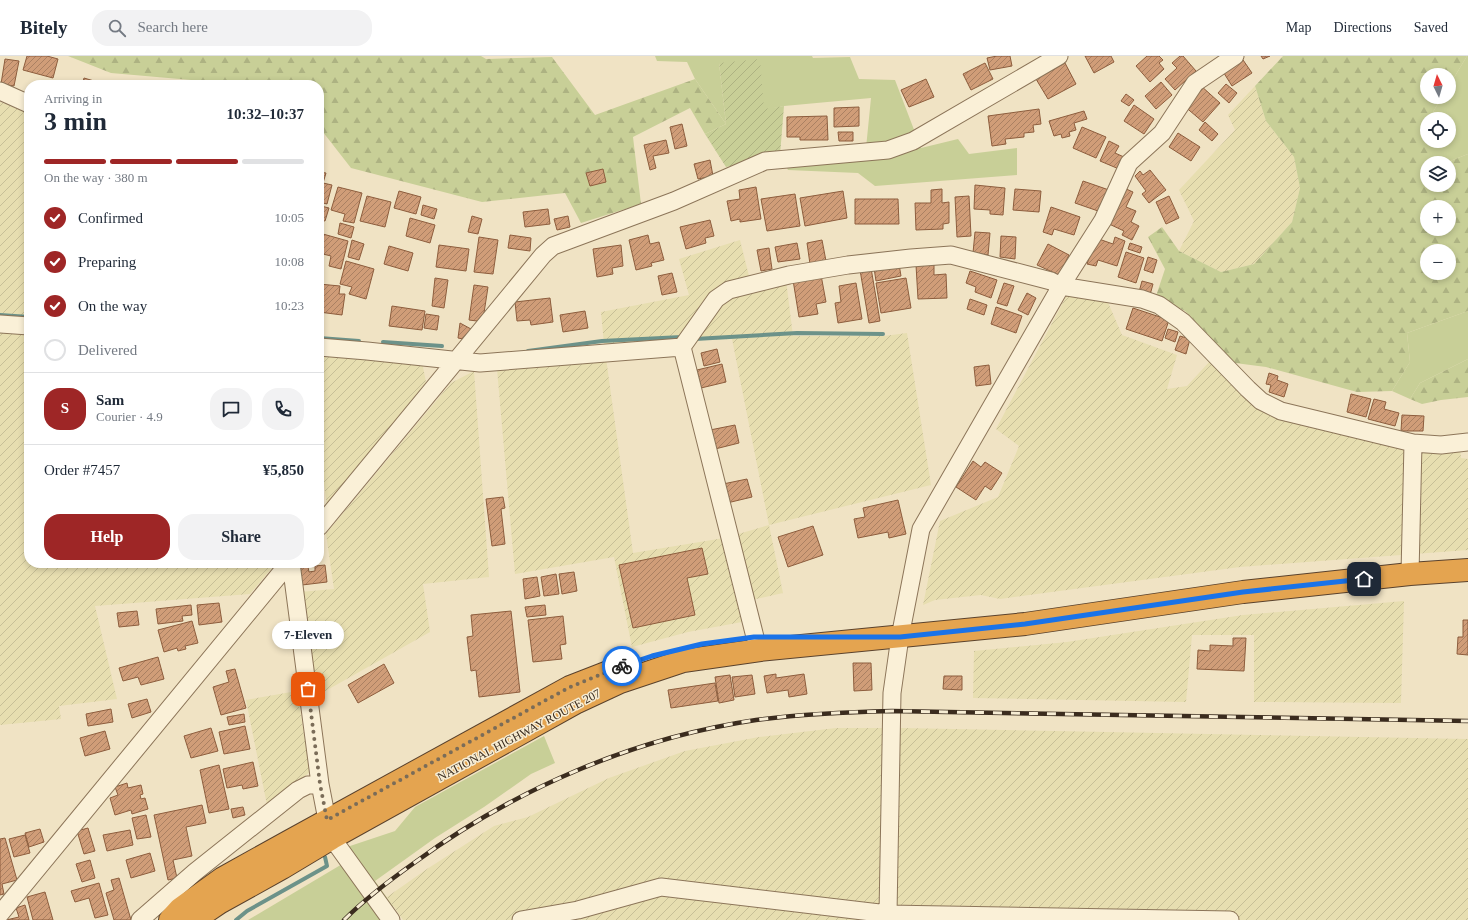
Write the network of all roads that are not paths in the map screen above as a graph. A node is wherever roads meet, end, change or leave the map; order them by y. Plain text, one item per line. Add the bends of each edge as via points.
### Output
1 (1059, 56) edge
2 (1235, 56) edge
3 (0, 91) edge
4 (24, 102) edge
5 (1061, 286) junction
6 (0, 324) edge
7 (24, 326) edge
8 (324, 347) edge
9 (682, 347) junction
10 (457, 361) junction
11 (1468, 442) edge
12 (1413, 443) junction
13 (324, 521) edge
14 (286, 568) edge
15 (291, 568) edge
16 (1468, 570) edge
17 (1410, 574) junction
18 (754, 637) junction
19 (900, 637) junction
20 (320, 784) junction
21 (330, 829) junction
22 (0, 914) edge
23 (888, 914) junction
24 (1028, 919) edge
25 (140, 920) edge
26 (170, 920) edge
27 (194, 920) edge
28 (391, 920) edge
29 (521, 920) edge
30 (1230, 920) edge

1 - 10 street via 913,141 888,150 765,161 674,201 553,246
2 - 5 street via 1195,83 1162,133 1129,163 1103,220
3 - 4 street
5 - 9 street via 951,255 848,265 789,275 728,290 716,299
5 - 12 street via 1142,299 1159,305 1183,322 1261,401 1281,411
5 - 19 street via 921,529
6 - 7 street
8 - 10 street
9 - 10 street via 480,363
9 - 18 street
10 - 13 street
11 - 12 street via 1441,445
12 - 17 street
14 - 22 street
15 - 20 street
16 - 17 highway, NATIONAL HIGHWAY ROUTE 207
17 - 19 highway, NATIONAL HIGHWAY ROUTE 207 via 1243,592 1025,624
18 - 19 highway, NATIONAL HIGHWAY ROUTE 207
18 - 21 highway, NATIONAL HIGHWAY ROUTE 207 via 702,644 652,656 570,687
19 - 21 highway, NATIONAL HIGHWAY ROUTE 207 via 760,650 683,661 620,682
19 - 23 street via 892,694
20 - 21 street
20 - 25 street via 308,785 298,790 195,872
21 - 26 highway, NATIONAL HIGHWAY ROUTE 207 via 223,878 180,909
21 - 27 highway, NATIONAL HIGHWAY ROUTE 207 via 282,868
21 - 28 street
23 - 24 street
23 - 29 street via 661,887 578,910
24 - 30 street

